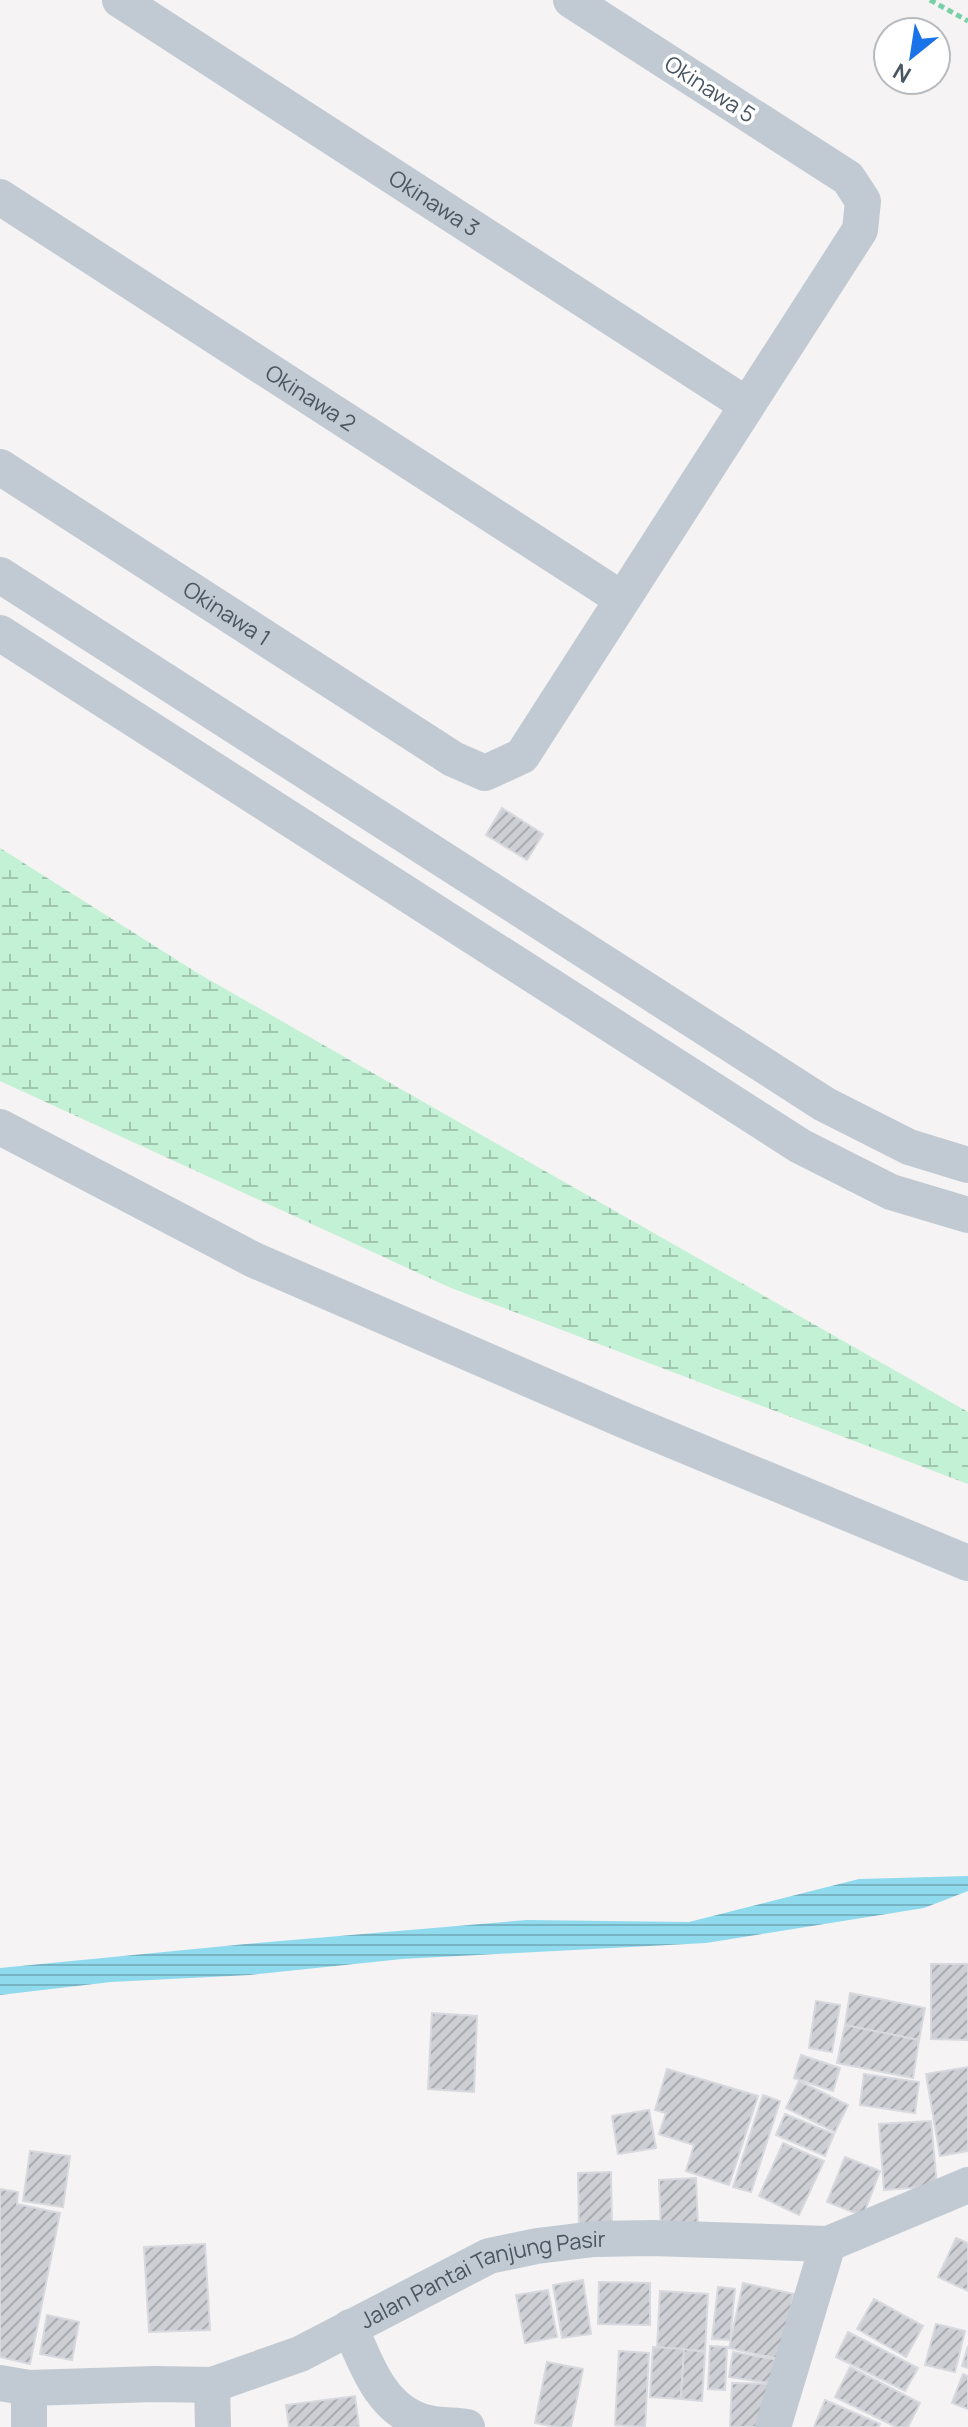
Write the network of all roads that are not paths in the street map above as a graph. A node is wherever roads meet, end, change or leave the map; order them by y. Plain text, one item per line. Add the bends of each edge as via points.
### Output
1 (120, 0) edge
2 (571, 0) edge
3 (848, 178) joint
4 (0, 197) edge
5 (747, 405) junction
6 (0, 467) edge
7 (0, 575) edge
8 (622, 599) junction
9 (0, 633) edge
10 (0, 1127) edge
11 (968, 1165) edge
12 (968, 1215) edge
13 (968, 1563) edge
14 (968, 2185) edge
15 (828, 2244) junction
16 (350, 2327) junction
17 (212, 2385) junction
18 (15, 2386) edge
19 (29, 2427) edge
20 (213, 2427) edge
21 (467, 2427) edge
22 (773, 2427) edge

1 - 5 street, Okinawa 3
2 - 3 street, Okinawa 5
3 - 5 street, Okinawa 1 via 863,201 860,230
4 - 8 street, Okinawa 2
5 - 8 street, Okinawa 1
6 - 8 street, Okinawa 1 via 453,759 485,773 522,756
7 - 11 street via 824,1104 909,1147
9 - 12 street via 800,1146 891,1192
10 - 13 street via 254,1260
14 - 15 street, Jalan Pantai Tanjung Pasir
15 - 16 street, Jalan Pantai Tanjung Pasir via 652,2238 537,2246 489,2256
15 - 22 street
16 - 17 street, Jalan Pantai Tanjung Pasir via 300,2354
16 - 21 street via 376,2385 399,2410 423,2422
17 - 18 street, Jalan Pantai Tanjung Pasir
17 - 20 street
18 - 19 street

